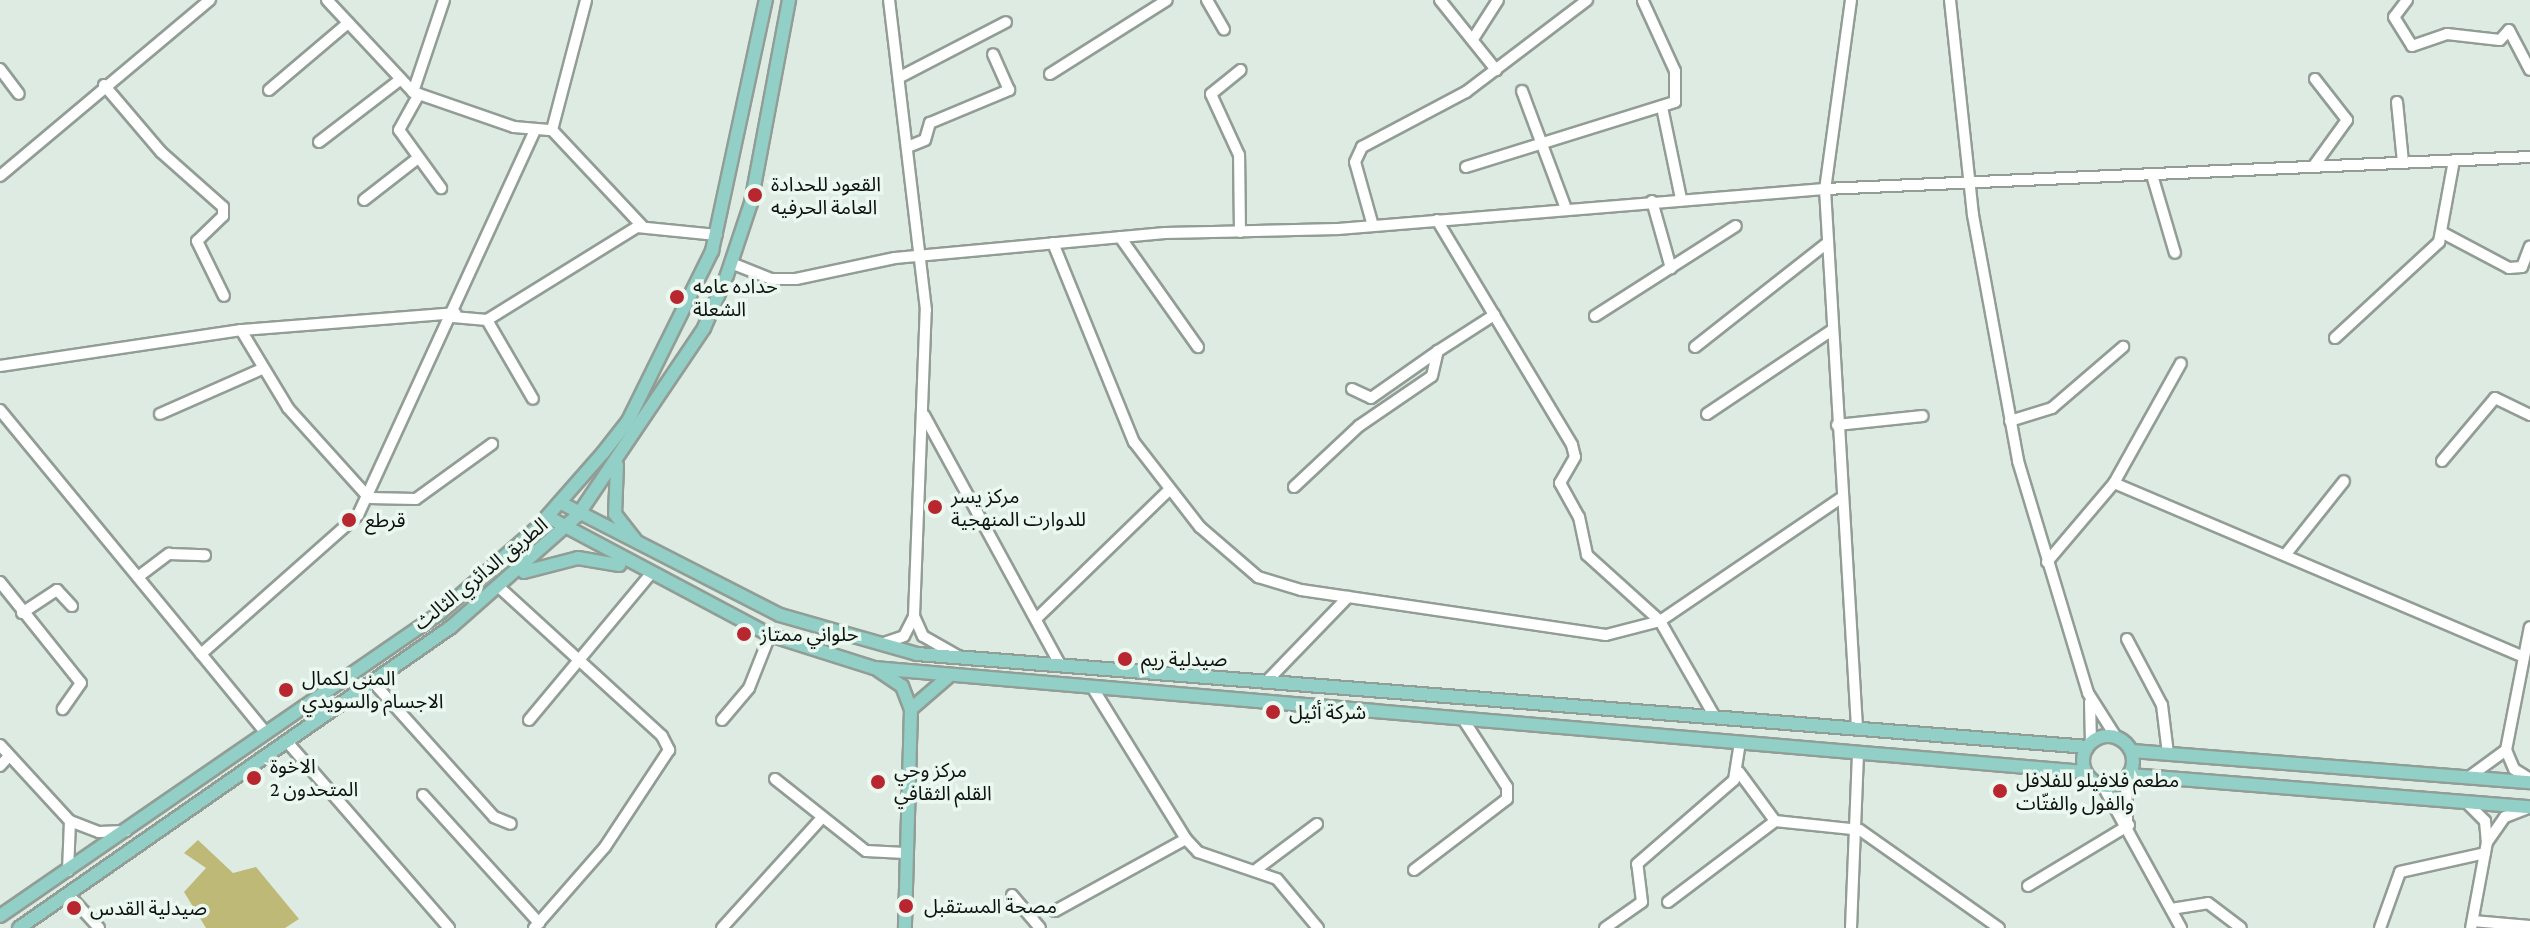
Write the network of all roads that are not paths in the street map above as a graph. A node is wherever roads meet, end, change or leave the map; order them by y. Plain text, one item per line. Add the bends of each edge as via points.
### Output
1 (210, 0) edge
2 (327, 0) edge
3 (444, 0) edge
4 (586, 0) edge
5 (766, 0) edge
6 (789, 0) edge
7 (889, 0) edge
8 (1167, 0) edge
9 (1207, 0) edge
10 (1440, 0) edge
11 (1498, 0) edge
12 (1587, 0) edge
13 (1851, 0) edge
14 (1950, 0) edge
15 (2407, 0) edge
16 (1643, 1) edge
17 (1006, 22) dead end
18 (348, 23) junction
19 (1224, 30) dead end
20 (1473, 39) junction
21 (993, 54) dead end
22 (0, 69) edge
23 (1241, 70) dead end
24 (1496, 70) junction
25 (2530, 70) edge
26 (1050, 74) dead end
27 (902, 76) junction
28 (401, 79) junction
29 (2315, 79) dead end
30 (104, 85) junction
31 (269, 90) dead end
32 (1522, 91) dead end
33 (416, 93) junction
34 (19, 94) dead end
35 (2397, 102) dead end
36 (1662, 107) junction
37 (552, 130) junction
38 (534, 132) junction
39 (1543, 141) junction
40 (319, 142) dead end
41 (910, 146) junction
42 (2530, 157) edge
43 (418, 158) junction
44 (2454, 160) junction
45 (2403, 162) junction
46 (1466, 167) dead end
47 (2313, 167) junction
48 (2152, 175) junction
49 (0, 176) edge
50 (1970, 182) junction
51 (441, 188) dead end
52 (1825, 189) junction
53 (1681, 199) junction
54 (364, 200) dead end
55 (1652, 201) junction
56 (1565, 206) junction
57 (1437, 220) junction
58 (642, 226) junction
59 (1373, 226) junction
60 (1736, 226) dead end
61 (1240, 232) junction
62 (2443, 233) junction
63 (717, 235) junction
64 (1120, 237) junction
65 (1053, 243) junction
66 (1827, 243) junction
67 (2530, 246) edge
68 (2175, 253) dead end
69 (924, 255) junction
70 (731, 263) junction
71 (1671, 268) junction
72 (224, 296) dead end
73 (454, 315) junction
74 (1494, 315) junction
75 (1595, 316) dead end
76 (487, 320) junction
77 (241, 330) junction
78 (1832, 330) junction
79 (2335, 338) dead end
80 (1198, 347) dead end
81 (1695, 347) dead end
82 (2123, 347) dead end
83 (1438, 351) junction
84 (2181, 363) dead end
85 (0, 366) edge
86 (262, 369) junction
87 (1352, 389) dead end
88 (533, 399) dead end
89 (0, 410) edge
90 (923, 413) junction
91 (160, 414) dead end
92 (1707, 414) dead end
93 (2530, 415) edge
94 (1923, 416) dead end
95 (2010, 421) junction
96 (1837, 425) junction
97 (492, 444) dead end
98 (2442, 461) dead end
99 (618, 465) junction
100 (2344, 481) dead end
101 (2114, 483) junction
102 (1294, 487) dead end
103 (1168, 491) junction
104 (369, 498) junction
105 (1841, 498) junction
106 (561, 503) junction
107 (578, 515) junction
108 (548, 517) junction
109 (565, 531) junction
110 (646, 550) junction
111 (2286, 554) junction
112 (205, 555) dead end
113 (2047, 562) junction
114 (518, 574) junction
115 (646, 574) junction
116 (138, 577) junction
117 (0, 582) edge
118 (500, 588) junction
119 (1348, 597) junction
120 (72, 606) dead end
121 (22, 613) junction
122 (914, 616) junction
123 (1036, 619) junction
124 (1660, 621) junction
125 (2530, 627) edge
126 (770, 635) junction
127 (2127, 639) dead end
128 (875, 646) junction
129 (201, 654) junction
130 (2522, 656) junction
131 (577, 657) junction
132 (965, 659) junction
133 (1061, 666) junction
134 (874, 668) junction
135 (948, 677) junction
136 (1267, 681) junction
137 (373, 682) junction
138 (1094, 690) junction
139 (1374, 691) junction
140 (2088, 693) junction
141 (63, 709) dead end
142 (911, 709) junction
143 (1374, 712) junction
144 (1715, 717) junction
145 (1463, 719) junction
146 (529, 720) dead end
147 (722, 720) dead end
148 (1857, 728) junction
149 (266, 733) junction
150 (2116, 737) junction
151 (1740, 743) junction
152 (289, 744) junction
153 (2089, 744) junction
154 (0, 745) edge
155 (2506, 750) junction
156 (2132, 751) junction
157 (1858, 752) junction
158 (2168, 754) junction
159 (9, 756) junction
160 (0, 766) edge
161 (1739, 772) junction
162 (2085, 772) junction
163 (2128, 777) junction
164 (2467, 778) junction
165 (775, 779) dead end
166 (2530, 781) edge
167 (2103, 786) junction
168 (423, 795) dead end
169 (2464, 801) junction
170 (2530, 807) edge
171 (70, 821) junction
172 (819, 821) junction
173 (1775, 821) junction
174 (2128, 822) junction
175 (511, 824) dead end
176 (1317, 824) dead end
177 (1860, 830) junction
178 (128, 831) junction
179 (1186, 839) junction
180 (2486, 848) junction
181 (905, 853) junction
182 (1257, 869) junction
183 (1414, 870) dead end
184 (68, 871) junction
185 (2028, 886) dead end
186 (68, 894) junction
187 (1012, 895) dead end
188 (1668, 902) dead end
189 (2171, 909) junction
190 (1055, 911) dead end
191 (0, 916) edge
192 (2472, 924) edge
193 (536, 925) edge
194 (2530, 926) edge
195 (19, 928) edge
196 (99, 928) edge
197 (449, 928) edge
198 (722, 928) edge
199 (905, 928) edge
200 (1040, 928) edge
201 (1318, 928) edge
202 (1605, 928) edge
203 (1851, 928) edge
204 (1999, 928) edge
205 (2181, 928) edge
206 (2241, 928) edge
207 (2380, 928) edge

1 - 30 street
2 - 18 street
3 - 33 street
4 - 37 street
5 - 63 main road, الطريق الدائري الثالث
6 - 70 main road, الطريق الدائري الثالث via 751,203
7 - 27 street
8 - 26 street
9 - 19 street
10 - 20 street
11 - 20 street
12 - 24 street
13 - 52 street
14 - 50 street
15 - 25 street via 2394,17 2412,46 2447,34 2500,40 2509,30
16 - 36 street via 1680,89 1675,102
17 - 27 street
18 - 28 street
18 - 31 street
20 - 24 street
21 - 41 street via 1009,90 930,123 925,140
22 - 34 street
23 - 61 street via 1211,94 1239,155
24 - 59 street via 1356,154
27 - 41 street
28 - 33 street
28 - 40 street
29 - 47 street via 2347,120
30 - 49 street
30 - 72 street via 161,152 223,207 197,241
32 - 39 street
33 - 38 street
33 - 43 street via 399,126
35 - 45 street
36 - 39 street
36 - 53 street
37 - 38 street
37 - 58 street
38 - 73 street
39 - 46 street
39 - 56 street
41 - 69 street
42 - 44 street
43 - 51 street
43 - 54 street
44 - 45 street
44 - 62 street
45 - 47 street
47 - 48 street
48 - 50 street
48 - 68 street
50 - 52 street
50 - 95 street
52 - 53 street
52 - 66 street
53 - 55 street
55 - 56 street
55 - 71 street
56 - 57 street
57 - 59 street
57 - 74 street
58 - 63 street
58 - 76 street
59 - 61 street
60 - 71 street
61 - 64 street
62 - 67 street via 2509,268 2522,267
62 - 79 street
63 - 106 main road, الطريق الدائري الثالث via 628,421
64 - 65 street
64 - 80 street
65 - 69 street
65 - 103 street via 1134,442
66 - 78 street
66 - 81 street
69 - 70 street via 796,279 771,279
69 - 90 street
70 - 99 main road, الطريق الدائري الثالث via 704,328
71 - 75 street
73 - 76 street
73 - 77 street
73 - 104 street
74 - 83 street
74 - 124 street via 1572,445 1573,463 1560,483 1579,517 1587,555
76 - 88 street
77 - 85 street
77 - 86 street
78 - 92 street
78 - 96 street
82 - 95 street via 2052,408
83 - 87 street via 1371,398
83 - 102 street via 1432,376 1359,426
84 - 101 street
86 - 91 street
86 - 104 street
89 - 116 street
90 - 122 street
90 - 123 street
93 - 98 street via 2495,398
94 - 96 street
95 - 113 street
96 - 105 street
97 - 104 street via 416,499
99 - 107 main road, الطريق الدائري الثالث
99 - 110 main road via 615,514
100 - 111 street
101 - 111 street
101 - 113 street
103 - 119 street via 1258,577
103 - 123 street
104 - 129 street via 349,525
105 - 124 street
105 - 148 street
106 - 107 main road
106 - 108 main road, الطريق الدائري الثالث
107 - 109 main road, الطريق الدائري الثالث
107 - 110 main road
108 - 109 main road
108 - 149 main road, الطريق الدائري الثالث via 440,613
109 - 114 main road, الطريق الدائري الثالث
109 - 115 main road
110 - 128 main road via 780,615
111 - 130 street
112 - 116 street via 169,554
113 - 140 street
114 - 115 main road via 578,558
114 - 118 main road, الطريق الدائري الثالث
115 - 126 main road
115 - 131 street
116 - 129 street
117 - 121 street
118 - 131 street
118 - 137 main road, الطريق الدائري الثالث
119 - 124 street via 1606,635
119 - 136 street
120 - 121 street via 57,590
121 - 141 street via 81,683
122 - 128 street via 899,640
122 - 132 street via 927,639
123 - 133 street
124 - 144 street
125 - 130 street
126 - 134 main road
126 - 147 street via 749,688
127 - 158 street via 2162,705
128 - 132 main road
129 - 149 street
130 - 155 street
131 - 146 street
131 - 193 street via 669,750 605,847
132 - 133 main road
133 - 136 main road
134 - 135 main road
134 - 142 main road via 902,686
135 - 138 main road
135 - 142 main road
136 - 139 main road
137 - 152 main road, الطريق الدائري الثالث
137 - 175 street via 494,817
138 - 143 main road
138 - 179 street
139 - 143 main road
139 - 144 main road
140 - 150 street
140 - 153 street
142 - 181 main road
143 - 145 main road
144 - 148 main road
145 - 151 main road
145 - 183 street via 1507,787 1507,799
148 - 153 main road
149 - 178 main road, الطريق الدائري الثالث
150 - 153 main road
150 - 156 main road
151 - 157 main road
151 - 161 street
152 - 186 main road, الطريق الدائري الثالث
152 - 197 street
153 - 162 main road
154 - 159 street
155 - 164 street
155 - 166 street via 2514,769
156 - 158 main road
156 - 163 main road
157 - 162 main road
157 - 177 street
158 - 164 main road
159 - 160 street
159 - 171 street
161 - 173 street
161 - 202 street via 1637,864 1642,902
162 - 167 main road
163 - 167 main road
163 - 169 main road
163 - 174 street
164 - 166 main road
165 - 172 street
167 - 174 street
168 - 193 street
169 - 170 main road
169 - 180 street via 2485,821
170 - 180 street via 2505,817
171 - 178 street via 92,831
171 - 184 street
172 - 181 street via 866,851
172 - 198 street
173 - 177 street
173 - 188 street
174 - 185 street
174 - 189 street
176 - 182 street
177 - 203 street
177 - 204 street
178 - 184 main road, الطريق الدائري الثالث
179 - 182 street via 1218,861
179 - 190 street
180 - 192 street
180 - 207 street via 2400,872
181 - 199 main road
182 - 201 street via 1277,879
184 - 191 main road, الطريق الدائري الثالث
186 - 195 main road, الطريق الدائري الثالث
186 - 196 street
187 - 200 street
189 - 205 street
189 - 206 street via 2208,903
192 - 194 street

